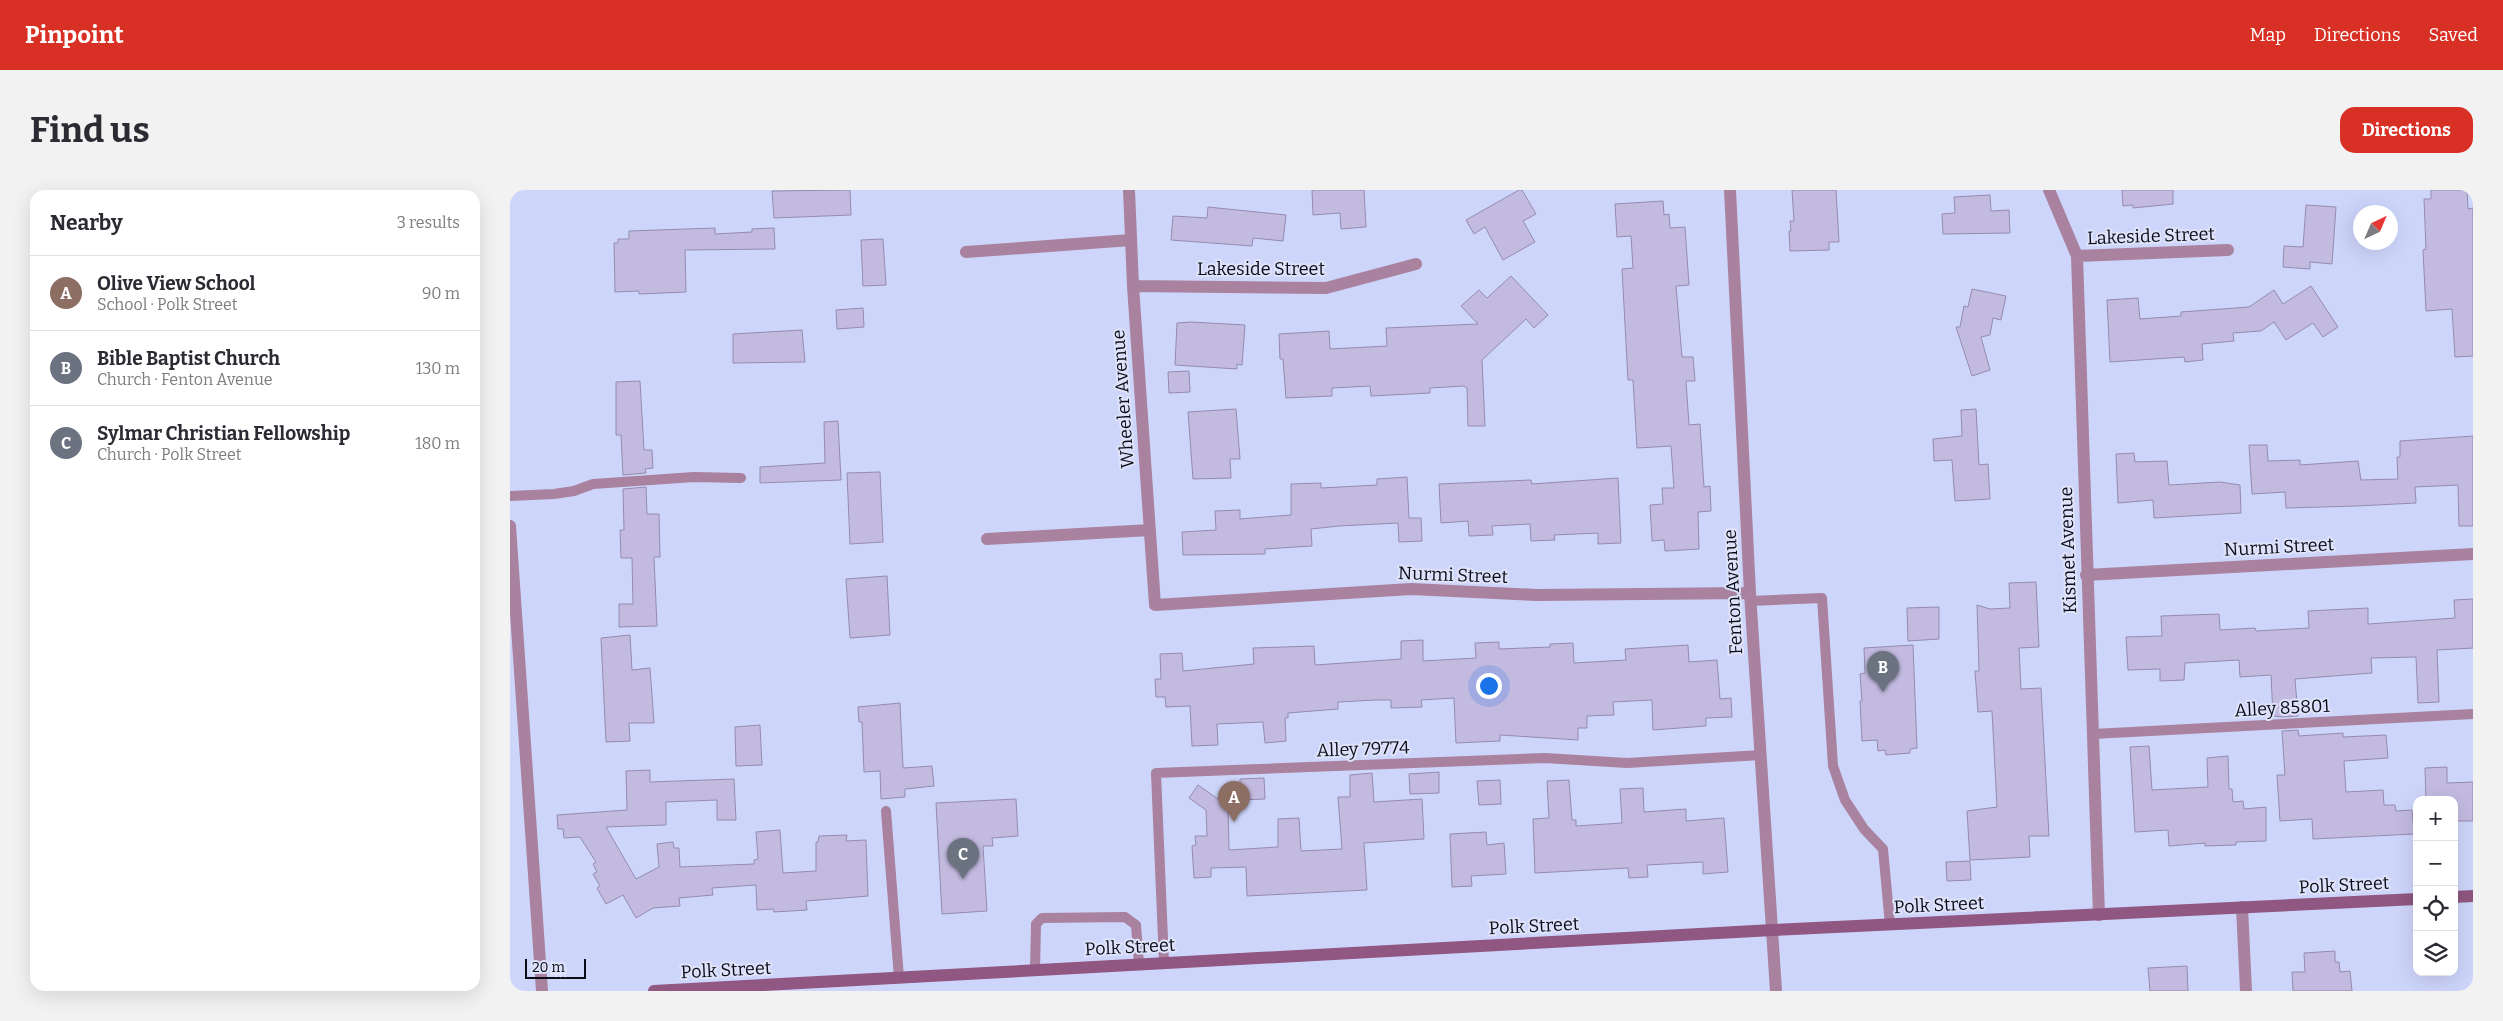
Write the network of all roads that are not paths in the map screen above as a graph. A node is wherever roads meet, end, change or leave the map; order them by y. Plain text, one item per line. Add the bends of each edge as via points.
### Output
1 (1129, 190) edge
2 (1730, 190) edge
3 (2049, 190) edge
4 (1131, 240) junction
5 (2228, 250) dead end
6 (966, 252) dead end
7 (2077, 256) junction
8 (1416, 264) dead end
9 (1133, 286) junction
10 (741, 478) dead end
11 (510, 496) edge
12 (510, 526) edge
13 (1150, 530) junction
14 (987, 539) dead end
15 (2473, 554) edge
16 (2086, 575) junction
17 (1750, 597) junction
18 (1155, 605) joint
19 (2473, 714) edge
20 (2092, 734) junction
21 (1761, 755) junction
22 (886, 811) dead end
23 (2473, 896) edge
24 (2458, 897) edge
25 (2413, 899) edge
26 (2242, 907) junction
27 (2100, 915) junction
28 (1890, 925) junction
29 (1773, 930) junction
30 (1164, 963) junction
31 (1139, 964) junction
32 (1035, 970) junction
33 (899, 978) junction
34 (542, 991) edge
35 (654, 991) edge
36 (1776, 991) edge
37 (2246, 991) edge

1 - 4 street, Wheeler Avenue
2 - 17 street, Fenton Avenue
3 - 7 street, Kismet Avenue
4 - 6 street
4 - 9 street, Wheeler Avenue
5 - 7 street, Lakeside Street
7 - 16 street, Kismet Avenue
8 - 9 street, Lakeside Street via 1326,288
9 - 13 street, Wheeler Avenue
10 - 11 lane via 694,477 593,484 554,494
12 - 34 street
13 - 14 street
13 - 18 street, Wheeler Avenue
15 - 16 street, Nurmi Street
16 - 20 street, Kismet Avenue
17 - 18 street, Nurmi Street via 1537,595 1411,589
17 - 21 street, Fenton Avenue
17 - 28 lane via 1822,598 1832,766 1845,800 1864,829 1883,849
19 - 20 lane, Alley 85801
20 - 27 street, Kismet Avenue
21 - 29 street, Fenton Avenue
21 - 30 lane, Alley 79774 via 1627,763 1545,758 1156,773
22 - 33 lane
23 - 24 street
25 - 26 street, Polk Street
26 - 27 street, Polk Street
26 - 37 street
27 - 28 street, Polk Street
28 - 29 street, Polk Street
29 - 30 street, Polk Street
29 - 36 street, Fenton Avenue
30 - 31 street, Polk Street
31 - 32 street, Polk Street
31 - 32 lane via 1136,926 1125,917 1042,918 1036,924
32 - 33 street, Polk Street
33 - 35 street, Polk Street

